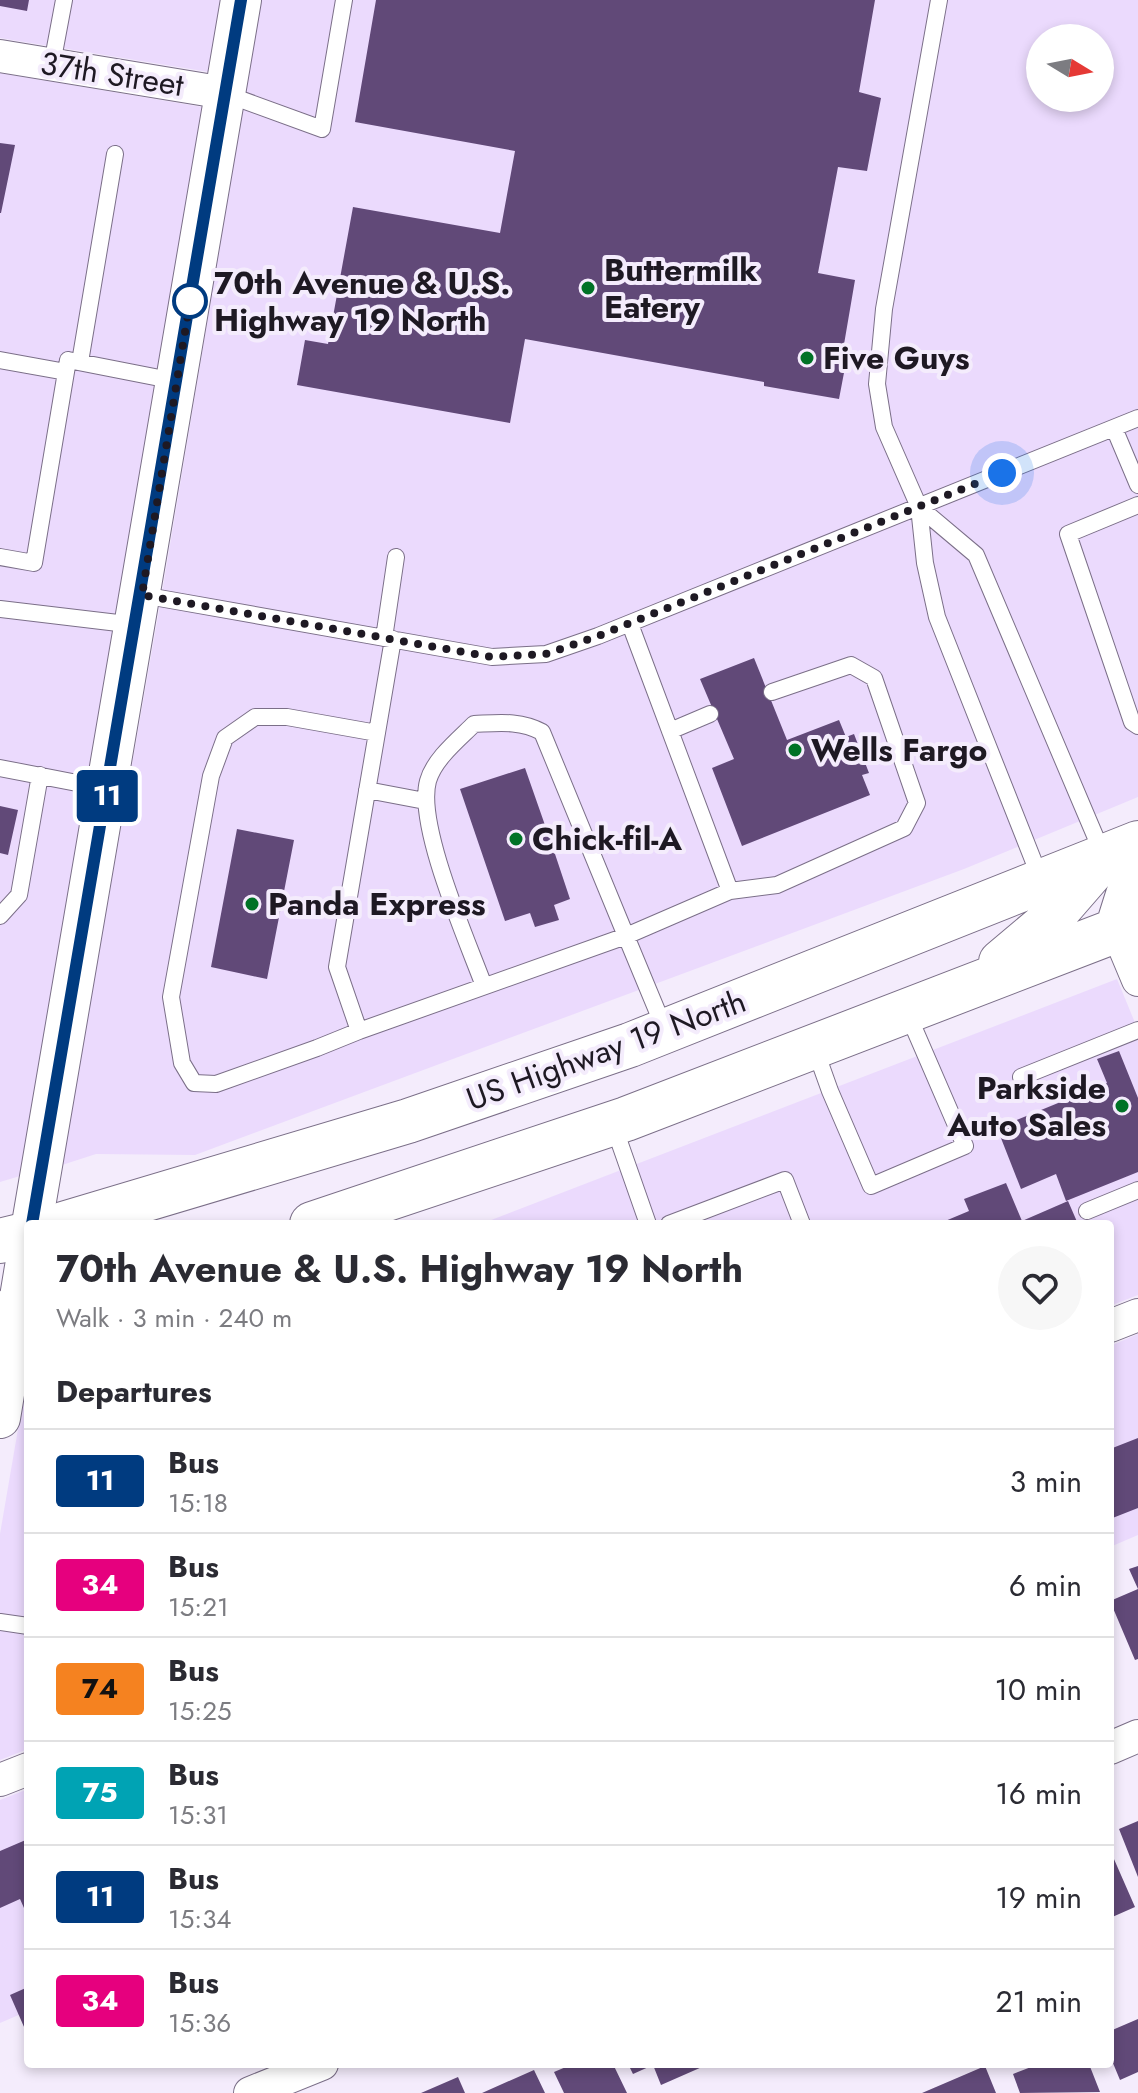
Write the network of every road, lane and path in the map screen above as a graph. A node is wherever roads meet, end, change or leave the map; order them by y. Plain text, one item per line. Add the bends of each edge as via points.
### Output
1 (64, 0) edge
2 (241, 0) edge
3 (344, 0) edge
4 (939, 0) edge
5 (0, 56) edge
6 (52, 64) junction
7 (225, 93) junction
8 (115, 154) dead end
9 (0, 360) edge
10 (73, 367) junction
11 (177, 381) junction
12 (1138, 418) edge
13 (1114, 428) junction
14 (1138, 485) edge
15 (1138, 505) edge
16 (919, 507) junction
17 (0, 557) edge
18 (396, 557) dead end
19 (0, 609) edge
20 (139, 610) junction
21 (630, 624) junction
22 (388, 639) junction
23 (772, 692) dead end
24 (710, 714) dead end
25 (1135, 724) edge
26 (670, 731) junction
27 (377, 733) junction
28 (0, 768) edge
29 (40, 775) junction
30 (108, 789) junction
31 (367, 790) junction
32 (425, 801) junction
33 (1127, 861) edge
34 (1042, 883) junction
35 (730, 891) junction
36 (0, 916) edge
37 (1127, 926) edge
38 (626, 936) junction
39 (1138, 980) edge
40 (484, 986) junction
41 (968, 989) junction
42 (907, 1012) junction
43 (1138, 1030) edge
44 (359, 1031) junction
45 (665, 1031) junction
46 (815, 1047) junction
47 (1021, 1077) dead end
48 (613, 1124) junction
49 (1138, 1190) edge
50 (1087, 1211) dead end
51 (699, 1219) edge
52 (33, 1220) edge
53 (76, 1220) edge
54 (324, 1220) edge
55 (647, 1220) edge
56 (800, 1220) edge
57 (24, 1235) edge
58 (0, 1241) edge
59 (24, 1268) edge
60 (15, 1310) edge
61 (1138, 1315) edge
62 (1114, 1324) edge
63 (0, 1418) edge
64 (0, 1622) edge
65 (24, 1625) edge
66 (1138, 1736) edge
67 (1114, 1746) edge
68 (24, 1771) edge
69 (0, 1780) edge
70 (312, 2068) edge
71 (250, 2093) edge

1 - 6 lane
2 - 7 street
3 - 7 lane via 322,129
4 - 16 lane via 884,309 877,384 884,427
5 - 6 street, 37th Street
6 - 7 street, 37th Street
7 - 11 street
8 - 10 lane
9 - 10 lane
10 - 11 lane
10 - 17 lane via 34,563
11 - 20 street
12 - 13 lane
13 - 14 lane
13 - 16 lane
15 - 25 lane via 1068,534
16 - 21 lane
16 - 33 lane via 976,555
16 - 34 lane via 937,617
18 - 22 lane
19 - 20 lane
20 - 22 lane
20 - 30 street
21 - 22 lane via 546,654 492,657
21 - 26 lane
22 - 27 lane
23 - 35 lane via 851,665 874,678 917,803 904,828 777,885
24 - 26 lane
26 - 35 lane
27 - 31 lane
27 - 44 lane via 287,717 255,717 225,738 211,776 171,997 182,1063 194,1083 216,1084
28 - 29 lane
29 - 30 lane
29 - 36 lane via 19,895
30 - 52 street
31 - 32 lane
31 - 44 lane via 337,967
32 - 38 lane via 429,777 474,724 508,722 542,732
32 - 40 lane via 441,867
33 - 34 highway, US Highway 19 North
33 - 37 highway
33 - 41 highway
34 - 45 highway, US Highway 19 North
35 - 38 lane
37 - 39 street
37 - 41 highway
38 - 40 lane
38 - 45 lane
40 - 44 lane
41 - 42 highway
42 - 46 highway
42 - 46 lane via 965,1146 871,1186
43 - 47 lane
45 - 53 highway, US Highway 19 North via 408,1121
46 - 48 highway
48 - 54 highway
48 - 55 lane
49 - 50 lane
51 - 56 lane via 785,1180
57 - 58 highway
59 - 60 street
60 - 63 street
61 - 62 street
64 - 65 lane
66 - 67 street
68 - 69 street
70 - 71 street

